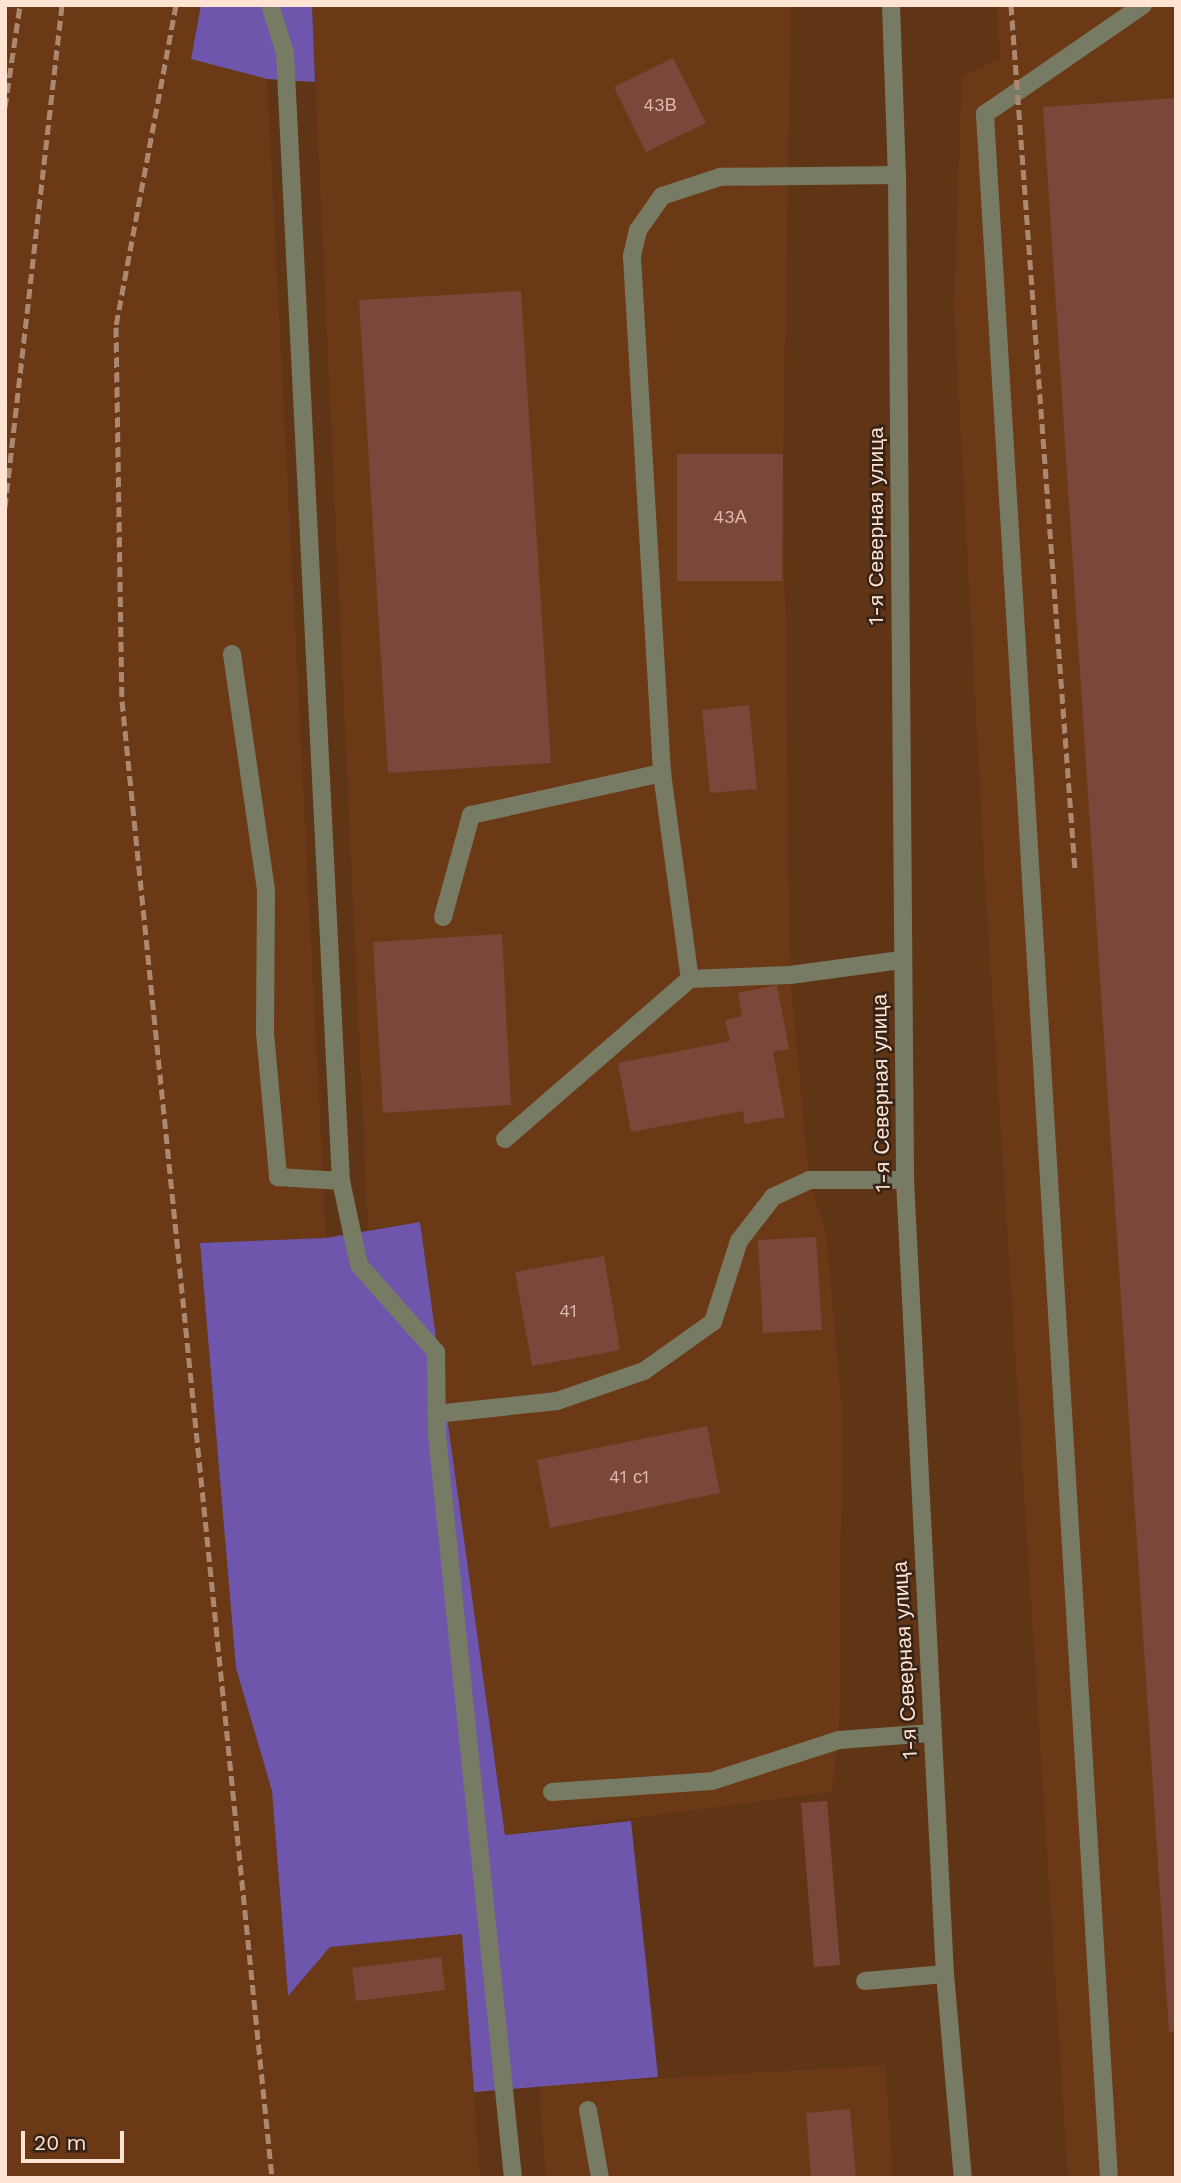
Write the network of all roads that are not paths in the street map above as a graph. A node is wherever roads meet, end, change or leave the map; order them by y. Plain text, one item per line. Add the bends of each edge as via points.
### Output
1 (271, 5) edge
2 (891, 5) edge
3 (1143, 5) edge
4 (897, 175) junction
5 (232, 654) dead end
6 (662, 773) junction
7 (443, 917) dead end
8 (901, 960) junction
9 (690, 979) junction
10 (505, 1139) dead end
11 (905, 1180) junction
12 (341, 1181) junction
13 (436, 1414) junction
14 (931, 1733) junction
15 (552, 1792) dead end
16 (945, 1974) junction
17 (865, 1981) dead end
18 (587, 2110) dead end
19 (513, 2178) edge
20 (600, 2178) edge
21 (963, 2178) edge
22 (1109, 2178) edge

1 - 12 street via 285,53
2 - 4 street, 1-я Северная улица
3 - 22 street via 985,114
4 - 6 street via 720,177 662,197 638,230 632,257 634,323
4 - 8 street, 1-я Северная улица
5 - 12 street via 266,890 265,1033 278,1177
6 - 7 street via 471,815
6 - 9 street
8 - 9 street via 790,975
8 - 11 street, 1-я Северная улица
9 - 10 street
11 - 13 street via 809,1180 772,1196 739,1241 713,1322 644,1371 557,1401
11 - 14 street, 1-я Северная улица
12 - 13 street via 359,1265 436,1352
13 - 19 street
14 - 15 street via 839,1740 712,1781
14 - 16 street, 1-я Северная улица
16 - 17 street
16 - 21 street, 1-я Северная улица
18 - 20 street

